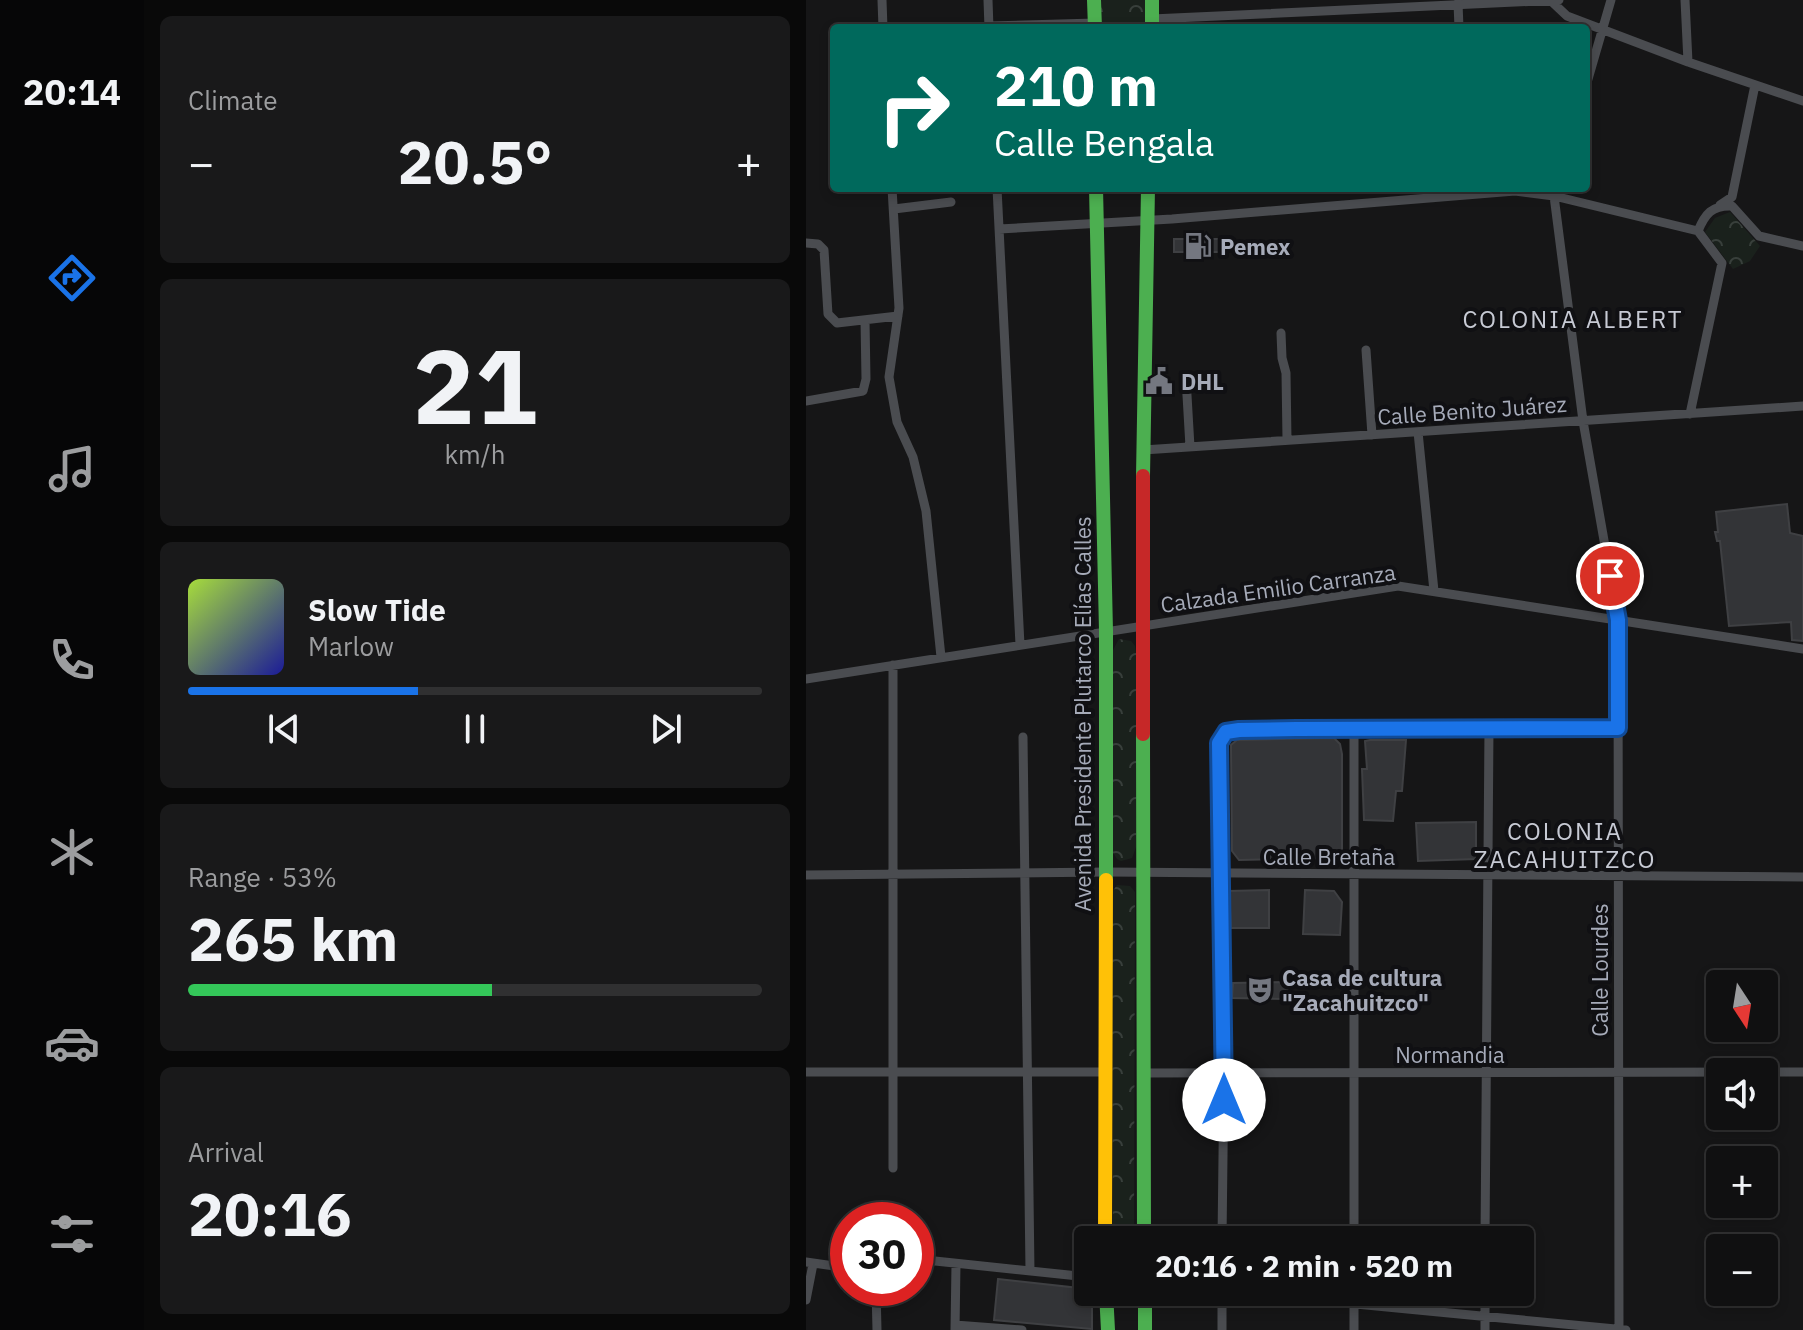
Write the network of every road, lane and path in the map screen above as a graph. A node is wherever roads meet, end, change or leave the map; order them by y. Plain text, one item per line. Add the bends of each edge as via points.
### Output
1 (882, 0) edge
2 (988, 0) edge
3 (1094, 0) edge
4 (1152, 0) edge
5 (1550, 0) edge
6 (1559, 0) edge
7 (1611, 0) edge
8 (1685, 0) edge
9 (1458, 3) edge
10 (1152, 23) edge
11 (883, 24) edge
12 (989, 24) edge
13 (1095, 24) edge
14 (1459, 24) edge
15 (1589, 24) edge
16 (1590, 24) edge
17 (1603, 29) junction
18 (1688, 62) junction
19 (1590, 73) edge
20 (1755, 85) junction
21 (1803, 101) edge
22 (892, 192) edge
23 (997, 192) edge
24 (1096, 192) edge
25 (1148, 192) edge
26 (1453, 192) edge
27 (1555, 192) edge
28 (951, 202) dead end
29 (1719, 205) junction
30 (894, 209) junction
31 (1148, 220) junction
32 (1096, 222) junction
33 (999, 229) junction
34 (1698, 231) junction
35 (806, 243) edge
36 (1803, 246) edge
37 (899, 312) junction
38 (865, 320) junction
39 (1281, 333) dead end
40 (1366, 350) dead end
41 (1186, 378) dead end
42 (806, 401) edge
43 (1803, 406) edge
44 (1690, 414) junction
45 (1583, 421) junction
46 (1418, 432) junction
47 (1372, 435) junction
48 (1287, 440) junction
49 (1190, 447) junction
50 (1143, 450) junction
51 (1434, 591) junction
52 (1618, 620) junction
53 (1143, 625) junction
54 (1106, 631) junction
55 (1020, 645) junction
56 (1803, 649) edge
57 (941, 657) junction
58 (893, 665) junction
59 (806, 679) edge
60 (1354, 728) junction
61 (1489, 728) junction
62 (1618, 728) junction
63 (1023, 737) dead end
64 (1106, 872) junction
65 (1023, 873) junction
66 (1143, 873) junction
67 (1221, 873) junction
68 (1354, 873) junction
69 (806, 875) edge
70 (894, 875) junction
71 (1487, 876) junction
72 (1618, 876) junction
73 (1803, 877) edge
74 (1617, 1071) junction
75 (806, 1072) edge
76 (894, 1072) junction
77 (1026, 1072) junction
78 (1104, 1072) junction
79 (1224, 1072) junction
80 (1354, 1072) junction
81 (1486, 1072) junction
82 (1706, 1072) edge
83 (1778, 1072) edge
84 (1803, 1072) edge
85 (1143, 1073) junction
86 (893, 1168) dead end
87 (1105, 1226) edge
88 (1144, 1226) edge
89 (1222, 1226) edge
90 (1354, 1226) edge
91 (1485, 1226) edge
92 (934, 1261) edge
93 (810, 1263) edge
94 (956, 1264) junction
95 (830, 1266) edge
96 (1030, 1271) junction
97 (1074, 1276) edge
98 (806, 1300) edge
99 (876, 1306) edge
100 (1107, 1306) edge
101 (1145, 1306) edge
102 (1222, 1306) edge
103 (1354, 1306) edge
104 (1374, 1306) edge
105 (1485, 1306) edge
106 (1485, 1317) junction
107 (955, 1328) edge
108 (877, 1330) edge
109 (1022, 1330) edge
110 (1108, 1330) edge
111 (1145, 1330) edge
112 (1222, 1330) edge
113 (1354, 1330) edge
114 (1485, 1330) edge
115 (1619, 1330) edge
116 (1626, 1330) edge

1 - 11 street
2 - 12 street
3 - 13 main road
4 - 10 main road
5 - 6 street
5 - 9 street
5 - 15 street via 1567,16
7 - 17 street
8 - 18 street
9 - 10 street
9 - 14 street
16 - 17 street
17 - 18 street
17 - 19 street
18 - 20 street
20 - 21 street
20 - 29 street via 1732,197
22 - 30 street
23 - 33 street
24 - 32 main road, Avenida Presidente Plutarco Elías Calles
25 - 31 main road
26 - 31 street
27 - 34 street
27 - 45 street, Calle Lourdes
28 - 30 street
29 - 34 street via 1705,215
29 - 36 street via 1732,206 1759,236
30 - 37 street
31 - 32 street
31 - 50 main road
32 - 33 street
32 - 54 main road, Avenida Presidente Plutarco Elías Calles
33 - 55 street
34 - 44 street via 1722,263
35 - 38 street via 824,250 832,320
37 - 38 street
37 - 57 street via 889,377 897,422 913,457 926,511
38 - 42 street via 863,391
39 - 48 street
40 - 47 street
41 - 49 street
43 - 44 street, Calle Benito Juárez
44 - 45 street, Calle Benito Juárez
45 - 46 street, Calle Benito Juárez
45 - 52 street, Calle Lourdes
46 - 47 street, Calle Benito Juárez
46 - 51 street
47 - 48 street, Calle Benito Juárez
48 - 49 street, Calle Benito Juárez
49 - 50 street, Calle Benito Juárez
50 - 53 main road
51 - 52 street, Calzada Emilio Carranza
51 - 53 street, Calzada Emilio Carranza via 1398,586
52 - 56 street, Calzada Emilio Carranza
52 - 62 street, Calle Lourdes
53 - 54 street, Calzada Emilio Carranza
53 - 66 main road
54 - 55 street, Calzada Emilio Carranza
54 - 64 main road, Avenida Presidente Plutarco Elías Calles
55 - 57 street, Calzada Emilio Carranza
57 - 58 street, Calzada Emilio Carranza
58 - 59 street, Calzada Emilio Carranza
58 - 70 street
60 - 61 street
60 - 67 street via 1226,732 1219,743
60 - 68 street
61 - 62 street
61 - 71 street
62 - 72 street, Calle Lourdes
63 - 65 street
64 - 65 street, Calle Bretaña
64 - 66 street, Calle Bretaña
64 - 78 main road, Avenida Presidente Plutarco Elías Calles
65 - 70 street, Calle Bretaña
65 - 77 street
66 - 67 street, Calle Bretaña
66 - 85 main road
67 - 68 street, Calle Bretaña
67 - 79 street
68 - 71 street, Calle Bretaña
68 - 80 street
69 - 70 street, Calle Bretaña
70 - 76 street
71 - 72 street, Calle Bretaña
71 - 81 street
72 - 73 street, Calle Bretaña
72 - 74 street, Calle Lourdes
74 - 81 street, Normandia
74 - 82 street, Normandia
74 - 115 street, Calle Lourdes
75 - 76 street
76 - 77 street
76 - 86 street
77 - 78 street
77 - 96 street
78 - 87 main road, Avenida Presidente Plutarco Elías Calles
79 - 80 street, Normandia
79 - 85 street, Normandia
79 - 89 street
80 - 81 street, Normandia
80 - 90 street
81 - 91 street
83 - 84 street
85 - 88 main road
92 - 94 street
93 - 95 street
93 - 98 street
94 - 96 street
94 - 107 street
96 - 97 street
99 - 108 street
100 - 110 main road
101 - 111 main road
102 - 112 street
103 - 113 street
104 - 106 street
105 - 106 street
106 - 114 street
106 - 115 street
107 - 109 street
115 - 116 street

